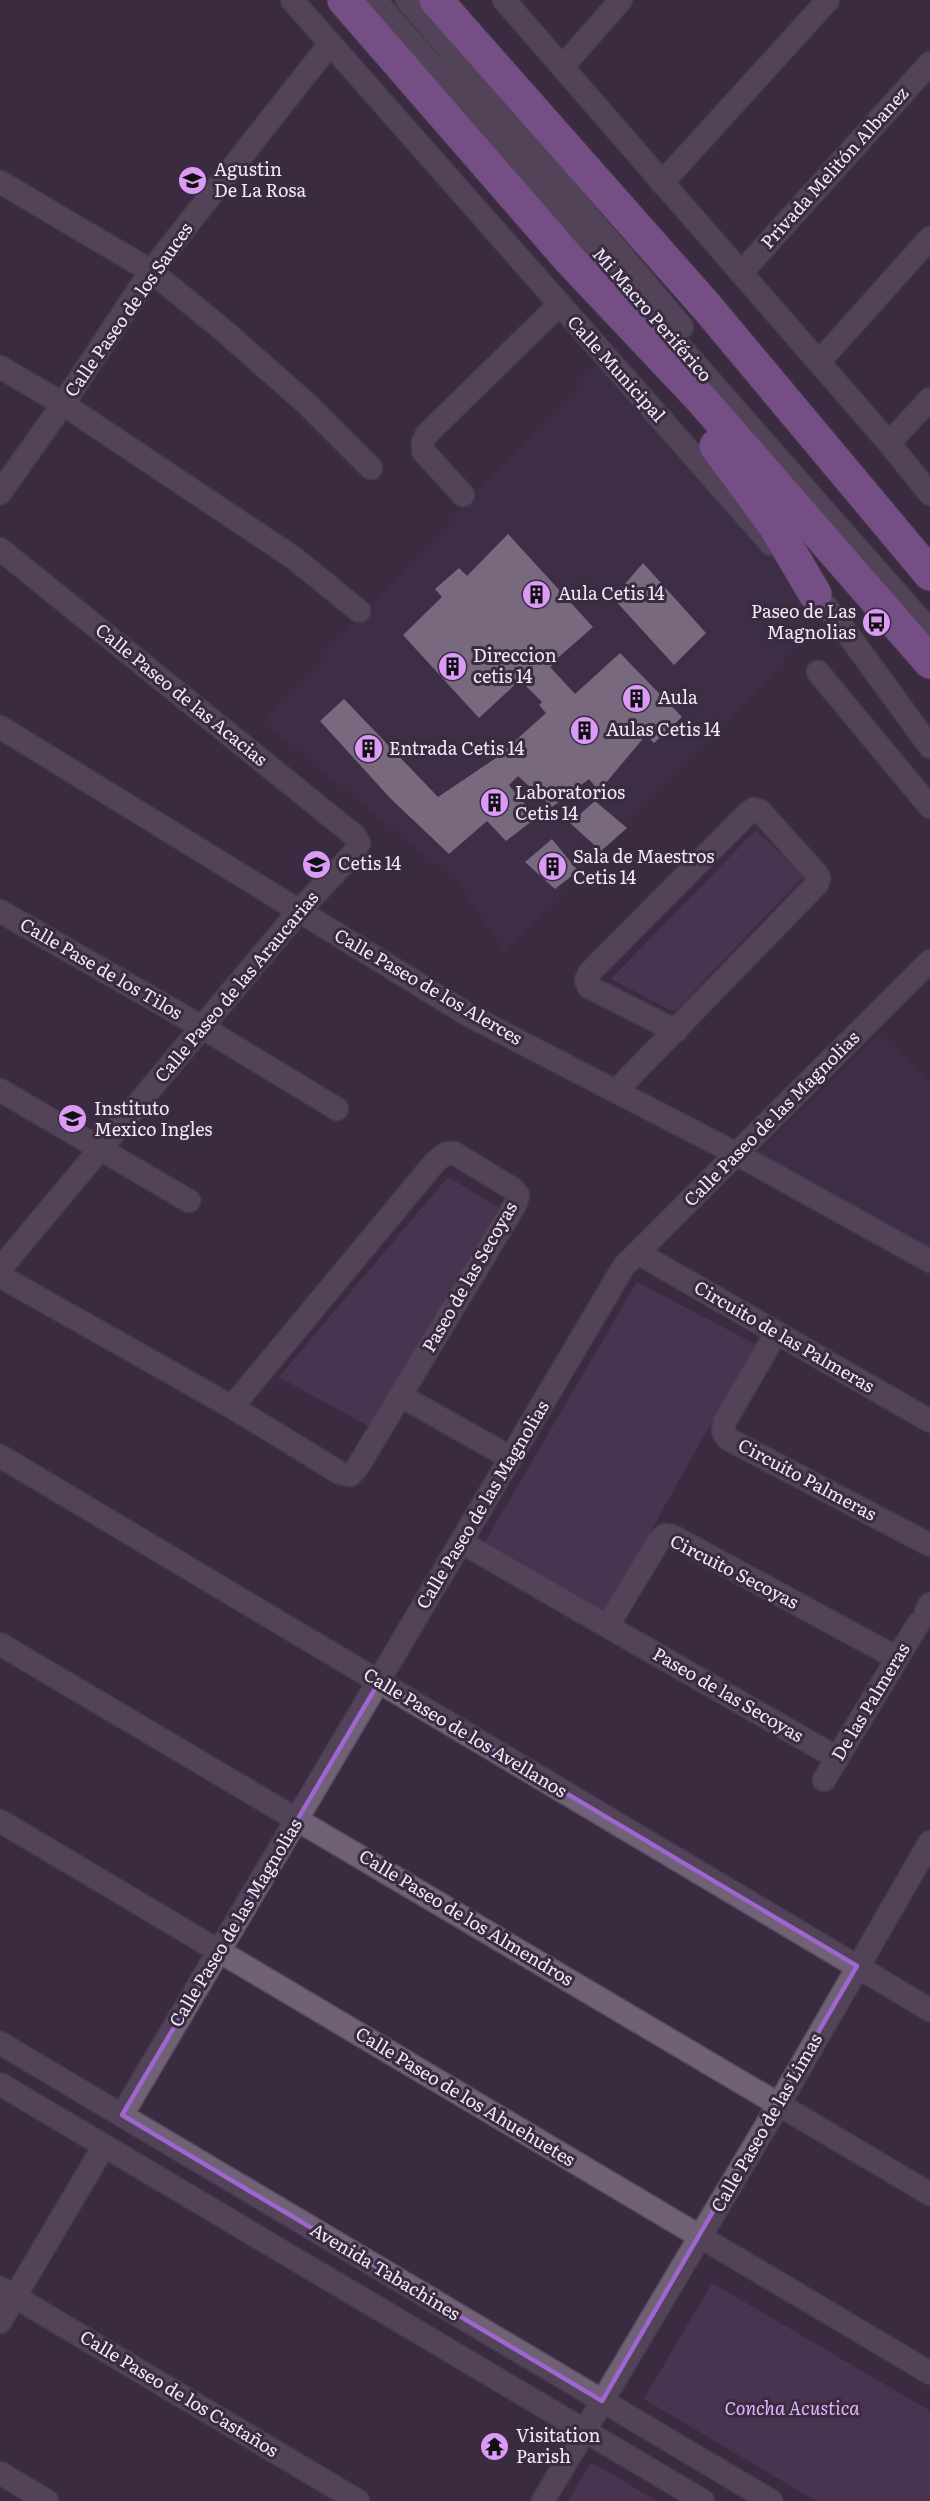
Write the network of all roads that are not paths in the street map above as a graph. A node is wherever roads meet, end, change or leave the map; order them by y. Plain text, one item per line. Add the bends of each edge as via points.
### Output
1 (292, 0) edge
2 (344, 0) edge
3 (375, 0) edge
4 (407, 0) edge
5 (436, 0) edge
6 (504, 0) edge
7 (621, 0) edge
8 (828, 0) edge
9 (328, 45) junction
10 (930, 63) edge
11 (562, 66) junction
12 (0, 182) edge
13 (662, 183) junction
14 (930, 238) edge
15 (569, 259) junction
16 (151, 271) junction
17 (741, 273) junction
18 (559, 305) junction
19 (819, 362) junction
20 (0, 367) edge
21 (930, 399) edge
22 (63, 404) junction
23 (890, 443) junction
24 (371, 468) dead end
25 (0, 493) edge
26 (930, 494) edge
27 (463, 495) dead end
28 (0, 549) edge
29 (930, 574) edge
30 (815, 594) junction
31 (359, 611) dead end
32 (930, 611) edge
33 (930, 631) edge
34 (930, 662) edge
35 (818, 672) dead end
36 (0, 727) edge
37 (930, 747) edge
38 (930, 807) edge
39 (359, 843) joint
40 (0, 911) edge
41 (299, 911) junction
42 (926, 975) edge
43 (202, 1027) junction
44 (676, 1031) junction
45 (0, 1090) edge
46 (616, 1091) junction
47 (337, 1109) dead end
48 (100, 1149) junction
49 (737, 1154) junction
50 (189, 1202) dead end
51 (638, 1253) junction
52 (930, 1261) edge
53 (0, 1269) edge
54 (0, 1276) edge
55 (776, 1332) junction
56 (401, 1395) junction
57 (231, 1407) junction
58 (930, 1421) edge
59 (0, 1456) edge
60 (511, 1458) junction
61 (461, 1542) junction
62 (930, 1545) edge
63 (924, 1613) edge
64 (608, 1625) junction
65 (0, 1644) edge
66 (897, 1658) junction
67 (379, 1682) junction
68 (837, 1758) junction
69 (824, 1780) dead end
70 (298, 1818) junction
71 (0, 1821) edge
72 (930, 1842) edge
73 (219, 1951) junction
74 (857, 1966) junction
75 (930, 2010) edge
76 (0, 2043) edge
77 (0, 2084) edge
78 (779, 2104) junction
79 (122, 2115) junction
80 (104, 2146) junction
81 (930, 2194) edge
82 (700, 2238) junction
83 (7, 2292) edge
84 (0, 2322) edge
85 (930, 2373) edge
86 (602, 2402) junction
87 (584, 2432) junction
88 (0, 2473) edge
89 (47, 2501) edge
90 (358, 2501) edge
91 (543, 2501) edge
92 (703, 2501) edge
93 (771, 2501) edge

1 - 9 street, Calle Municipal
2 - 15 highway
3 - 33 street, Mi Macro Periférico
4 - 32 street, Mi Macro Periférico via 772,433
5 - 29 highway via 706,306
6 - 11 street
7 - 11 street
8 - 13 street
9 - 16 street, Calle Paseo de los Sauces
9 - 18 street, Calle Municipal
10 - 17 street, Privada Melitón Albanez
11 - 13 street
12 - 16 street
13 - 17 street
14 - 19 street
15 - 30 highway via 638,341 775,526
15 - 34 highway via 702,400
16 - 22 street, Calle Paseo de los Sauces
16 - 24 street via 306,403
17 - 19 street
18 - 27 street via 427,434 423,451
18 - 30 street, Calle Municipal
19 - 23 street
20 - 22 street
21 - 23 street
22 - 25 street, Calle Paseo de los Sauces
22 - 31 street via 294,558
23 - 26 street
28 - 39 street, Calle Paseo de las Acacias
30 - 37 street, Calle Municipal
35 - 38 street
36 - 41 street, Calle Paseo de los Alerces
39 - 41 street, Calle Paseo de las Araucarias
40 - 43 street, Calle Pase de los Tilos
41 - 43 street, Calle Paseo de las Araucarias
41 - 46 street, Calle Paseo de los Alerces via 470,1016
42 - 49 street, Calle Paseo de las Magnolias
43 - 47 street, Calle Pase de los Tilos
43 - 48 street, Calle Paseo de las Araucarias
44 - 44 street via 817,884 816,873 760,811 748,813 586,980 589,987
44 - 46 street
45 - 48 street
46 - 49 street, Calle Paseo de los Alerces
48 - 50 street
48 - 53 street, Calle Paseo de las Araucarias
49 - 51 street, Calle Paseo de las Magnolias
49 - 52 street, Calle Paseo de los Alerces
51 - 55 street, Circuito de las Palmeras
51 - 60 street, Calle Paseo de las Magnolias via 614,1281
54 - 57 street, Paseo de las Secoyas
55 - 58 street, Circuito de las Palmeras
55 - 62 street, Circuito Palmeras via 725,1421 723,1431 728,1439
56 - 57 street, Paseo de las Secoyas via 350,1475 340,1473
56 - 57 street, Paseo de las Secoyas via 518,1195 454,1153 435,1162
56 - 60 street
59 - 67 street, Calle Paseo de los Avellanos
60 - 61 street, Calle Paseo de las Magnolias
61 - 64 street, Paseo de las Secoyas
61 - 67 street, Calle Paseo de las Magnolias
63 - 66 street, De las Palmeras
64 - 66 street, Circuito Secoyas via 664,1535
64 - 68 street, Paseo de las Secoyas
65 - 70 street, Calle Paseo de los Almendros
66 - 68 street, De las Palmeras
67 - 70 street, Calle Paseo de las Magnolias
67 - 74 street, Calle Paseo de los Avellanos
68 - 69 street, De las Palmeras
70 - 73 street, Calle Paseo de las Magnolias
70 - 78 street, Calle Paseo de los Almendros
71 - 73 street, Calle Paseo de los Ahuehuetes
72 - 74 street, Calle Paseo de las Limas
73 - 79 street, Calle Paseo de las Magnolias
73 - 82 street, Calle Paseo de los Ahuehuetes
74 - 75 street, Calle Paseo de los Avellanos
74 - 78 street, Calle Paseo de las Limas
76 - 79 street, Avenida Tabachines
77 - 80 street, Avenida Tabachines
78 - 81 street, Calle Paseo de los Almendros
78 - 82 street, Calle Paseo de las Limas
79 - 86 street, Avenida Tabachines
80 - 83 street
80 - 87 street, Avenida Tabachines
82 - 85 street, Calle Paseo de los Ahuehuetes
82 - 86 street, Calle Paseo de las Limas
83 - 84 street
83 - 90 street, Calle Paseo de los Castaños
86 - 87 street, Calle Paseo de las Limas
86 - 93 street, Avenida Tabachines
87 - 91 street, Calle Paseo de las Limas
87 - 92 street, Avenida Tabachines
88 - 89 street

